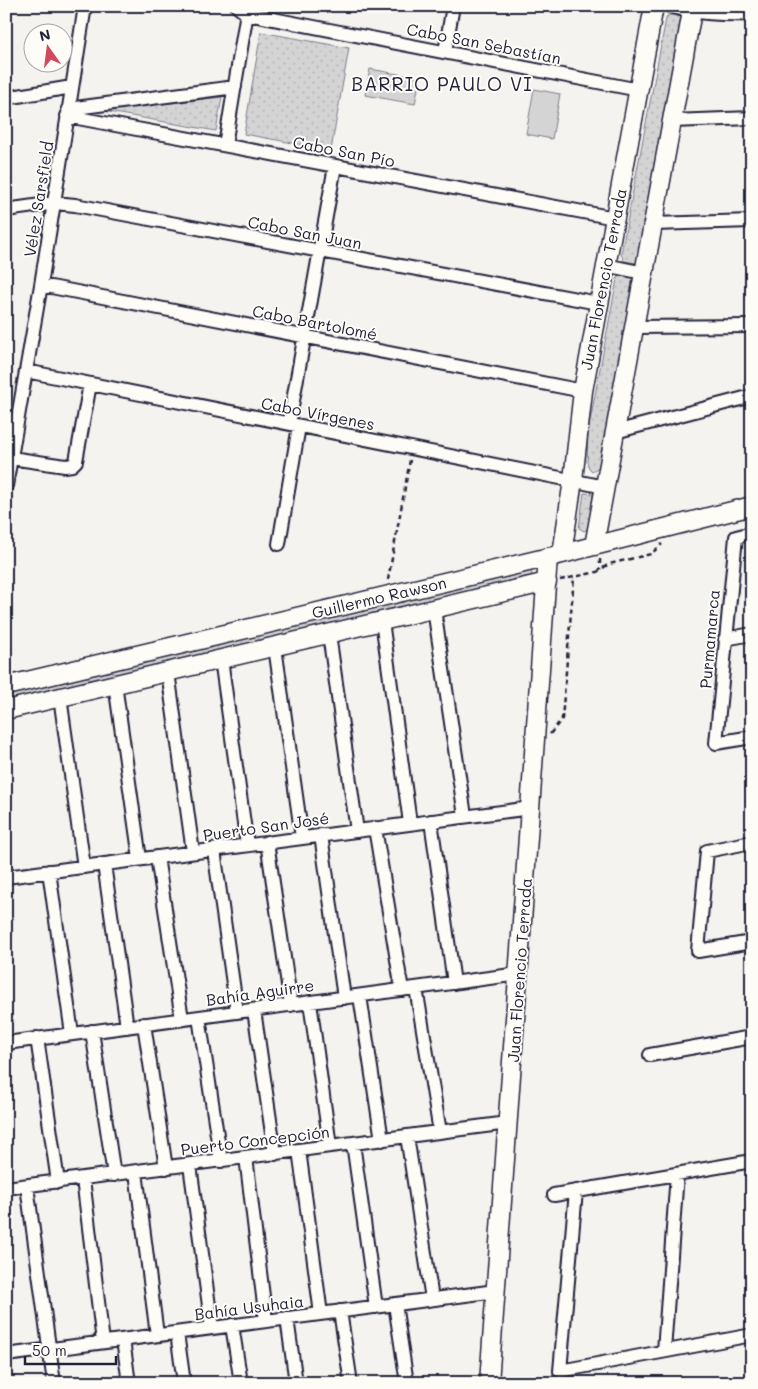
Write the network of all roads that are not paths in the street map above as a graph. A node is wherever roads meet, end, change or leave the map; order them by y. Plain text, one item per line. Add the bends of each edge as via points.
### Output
1 (85, 6) edge
2 (453, 6) edge
3 (654, 6) edge
4 (669, 6) edge
5 (244, 9) edge
6 (692, 9) edge
7 (752, 14) edge
8 (445, 52) junction
9 (72, 87) junction
10 (234, 88) junction
11 (639, 90) junction
12 (6, 98) edge
13 (68, 112) junction
14 (752, 118) edge
15 (672, 121) junction
16 (225, 145) junction
17 (335, 166) junction
18 (55, 203) junction
19 (6, 210) edge
20 (615, 218) junction
21 (752, 221) edge
22 (653, 224) junction
23 (320, 251) junction
24 (605, 265) junction
25 (644, 273) junction
26 (42, 285) junction
27 (598, 303) junction
28 (634, 326) junction
29 (752, 326) edge
30 (304, 336) junction
31 (26, 370) junction
32 (90, 384) junction
33 (582, 390) junction
34 (752, 396) edge
35 (294, 424) junction
36 (615, 432) junction
37 (11, 458) junction
38 (573, 480) junction
39 (6, 486) edge
40 (605, 487) junction
41 (752, 506) edge
42 (752, 533) edge
43 (279, 544) dead end
44 (594, 546) junction
45 (555, 556) junction
46 (546, 582) junction
47 (434, 609) junction
48 (382, 622) junction
49 (328, 634) junction
50 (752, 634) edge
51 (725, 639) junction
52 (276, 646) junction
53 (221, 659) junction
54 (168, 672) junction
55 (115, 684) junction
56 (6, 686) edge
57 (60, 697) junction
58 (6, 710) edge
59 (752, 737) edge
60 (531, 808) junction
61 (466, 816) junction
62 (431, 821) junction
63 (410, 824) junction
64 (375, 828) junction
65 (358, 831) junction
66 (321, 835) junction
67 (302, 838) junction
68 (267, 842) junction
69 (752, 842) edge
70 (247, 845) junction
71 (214, 850) junction
72 (193, 852) junction
73 (157, 857) junction
74 (140, 859) junction
75 (104, 864) junction
76 (84, 867) junction
77 (49, 871) junction
78 (6, 877) edge
79 (752, 942) edge
80 (519, 974) junction
81 (454, 983) junction
82 (416, 988) junction
83 (402, 990) junction
84 (360, 996) junction
85 (344, 998) junction
86 (310, 1002) junction
87 (291, 1005) junction
88 (254, 1010) junction
89 (237, 1012) junction
90 (199, 1017) junction
91 (182, 1019) junction
92 (144, 1024) junction
93 (127, 1026) junction
94 (92, 1031) junction
95 (72, 1034) junction
96 (752, 1037) edge
97 (37, 1038) junction
98 (6, 1042) edge
99 (650, 1055) dead end
100 (508, 1123) junction
101 (440, 1132) junction
102 (407, 1136) junction
103 (382, 1140) junction
104 (353, 1143) junction
105 (330, 1146) junction
106 (299, 1150) junction
107 (274, 1154) junction
108 (246, 1157) junction
109 (221, 1161) junction
110 (752, 1161) edge
111 (190, 1165) junction
112 (166, 1168) junction
113 (136, 1172) junction
114 (677, 1174) junction
115 (114, 1175) junction
116 (83, 1179) junction
117 (58, 1182) junction
118 (27, 1186) junction
119 (6, 1188) edge
120 (576, 1192) junction
121 (554, 1195) dead end
122 (496, 1291) junction
123 (432, 1299) junction
124 (395, 1304) junction
125 (376, 1306) junction
126 (340, 1311) junction
127 (321, 1314) junction
128 (287, 1318) junction
129 (266, 1321) junction
130 (232, 1326) junction
131 (212, 1328) junction
132 (177, 1333) junction
133 (157, 1335) junction
134 (752, 1335) edge
135 (123, 1340) junction
136 (103, 1342) junction
137 (49, 1350) junction
138 (664, 1351) junction
139 (6, 1355) edge
140 (54, 1383) edge
141 (129, 1383) edge
142 (184, 1383) edge
143 (241, 1383) edge
144 (296, 1383) edge
145 (351, 1383) edge
146 (406, 1383) edge
147 (489, 1383) edge

1 - 9 street, Vélez Sarsfield
2 - 8 street
3 - 11 street, Juan Florencio Terrada
4 - 6 street
5 - 8 street, Cabo San Sebastían
5 - 10 street
6 - 7 street via 722,15
6 - 15 street
8 - 11 street, Cabo San Sebastían
9 - 12 street
9 - 13 street, Vélez Sarsfield
10 - 13 street
10 - 16 street
11 - 20 street, Juan Florencio Terrada
13 - 16 street, Cabo San Pío
13 - 18 street, Vélez Sarsfield
14 - 15 street
15 - 22 street
16 - 17 street, Cabo San Pío
17 - 20 street, Cabo San Pío
17 - 23 street
18 - 19 street, Cabo San Juan
18 - 23 street, Cabo San Juan
18 - 26 street, Vélez Sarsfield
20 - 24 street, Juan Florencio Terrada
21 - 22 street
22 - 25 street
23 - 27 street, Cabo San Juan
23 - 30 street
24 - 25 street
24 - 27 street, Juan Florencio Terrada
25 - 28 street
26 - 30 street, Cabo Bartolomé
26 - 31 street, Vélez Sarsfield
27 - 33 street, Juan Florencio Terrada
28 - 29 street
28 - 36 street
30 - 33 street, Cabo Bartolomé
30 - 35 street
31 - 32 street, Cabo Vírgenes
31 - 37 street, Vélez Sarsfield
32 - 35 street, Cabo Vírgenes
32 - 37 street via 76,461 72,465
33 - 38 street, Juan Florencio Terrada
34 - 36 street
35 - 38 street, Cabo Vírgenes
35 - 43 street
36 - 40 street
37 - 39 street, Vélez Sarsfield
38 - 40 street, Cabo Vírgenes
38 - 45 street, Juan Florencio Terrada
40 - 44 street
41 - 44 street, Guillermo Rawson
42 - 51 street, Purmamarca via 736,537
44 - 45 street, Guillermo Rawson
45 - 46 street, Juan Florencio Terrada
45 - 56 street, Guillermo Rawson
46 - 47 street, Guillermo Rawson
46 - 60 street, Juan Florencio Terrada
47 - 48 street, Guillermo Rawson
47 - 61 street
48 - 49 street, Guillermo Rawson
48 - 63 street
49 - 52 street, Guillermo Rawson
49 - 65 street
50 - 51 street
51 - 59 street, Purmamarca via 716,743
52 - 53 street, Guillermo Rawson
52 - 67 street
53 - 54 street, Guillermo Rawson
53 - 70 street
54 - 55 street, Guillermo Rawson
54 - 72 street
55 - 57 street, Guillermo Rawson
55 - 74 street
57 - 58 street, Guillermo Rawson
57 - 76 street
60 - 61 street, Puerto San José
60 - 80 street, Juan Florencio Terrada
61 - 62 street, Puerto San José
62 - 63 street, Puerto San José
62 - 81 street
63 - 64 street, Puerto San José
64 - 65 street, Puerto San José
64 - 83 street
65 - 66 street, Puerto San José
66 - 67 street, Puerto San José
66 - 85 street
67 - 68 street, Puerto San José
68 - 70 street, Puerto San José
68 - 87 street
69 - 79 street via 707,851 698,952
70 - 71 street, Puerto San José
71 - 72 street, Puerto San José
71 - 89 street
72 - 73 street, Puerto San José
73 - 74 street, Puerto San José
73 - 91 street
74 - 75 street, Puerto San José
75 - 76 street, Puerto San José
75 - 93 street
76 - 77 street, Puerto San José
77 - 78 street, Puerto San José
77 - 95 street
80 - 81 street, Bahía Aguirre
80 - 100 street, Juan Florencio Terrada
81 - 82 street, Bahía Aguirre
82 - 83 street, Bahía Aguirre
82 - 101 street
83 - 84 street, Bahía Aguirre
84 - 85 street, Bahía Aguirre
84 - 103 street
85 - 86 street, Bahía Aguirre
86 - 87 street, Bahía Aguirre
86 - 105 street
87 - 88 street, Bahía Aguirre
88 - 89 street, Bahía Aguirre
88 - 107 street
89 - 90 street, Bahía Aguirre
90 - 91 street, Bahía Aguirre
90 - 109 street
91 - 92 street, Bahía Aguirre
92 - 93 street, Bahía Aguirre
92 - 112 street
93 - 94 street, Bahía Aguirre
94 - 95 street, Bahía Aguirre
94 - 115 street
95 - 97 street, Bahía Aguirre
96 - 99 street
97 - 98 street, Bahía Aguirre
97 - 117 street
100 - 101 street, Puerto Concepción
100 - 122 street, Juan Florencio Terrada
101 - 102 street, Puerto Concepción
102 - 103 street, Puerto Concepción
102 - 123 street
103 - 104 street, Puerto Concepción
104 - 105 street, Puerto Concepción
104 - 125 street
105 - 106 street, Puerto Concepción
106 - 107 street, Puerto Concepción
106 - 127 street
107 - 108 street, Puerto Concepción
108 - 109 street, Puerto Concepción
108 - 129 street
109 - 111 street, Puerto Concepción
110 - 114 street
111 - 112 street, Puerto Concepción
111 - 131 street
112 - 113 street, Puerto Concepción
113 - 115 street, Puerto Concepción
113 - 133 street
114 - 120 street
114 - 138 street
115 - 116 street, Puerto Concepción
116 - 117 street, Puerto Concepción
116 - 136 street
117 - 118 street, Puerto Concepción
118 - 119 street, Puerto Concepción
118 - 137 street
120 - 121 street
120 - 138 street via 560,1371
122 - 123 street, Bahía Usuhaia
122 - 147 street, Juan Florencio Terrada
123 - 124 street, Bahía Usuhaia
124 - 125 street, Bahía Usuhaia
124 - 146 street
125 - 126 street, Bahía Usuhaia
126 - 127 street, Bahía Usuhaia
126 - 145 street
127 - 128 street, Bahía Usuhaia
128 - 129 street, Bahía Usuhaia
128 - 144 street
129 - 130 street, Bahía Usuhaia
130 - 131 street, Bahía Usuhaia
130 - 143 street
131 - 132 street, Bahía Usuhaia
132 - 133 street, Bahía Usuhaia
132 - 142 street
133 - 135 street, Bahía Usuhaia
134 - 138 street
135 - 136 street, Bahía Usuhaia
135 - 141 street
136 - 137 street, Bahía Usuhaia
137 - 139 street, Bahía Usuhaia
137 - 140 street

